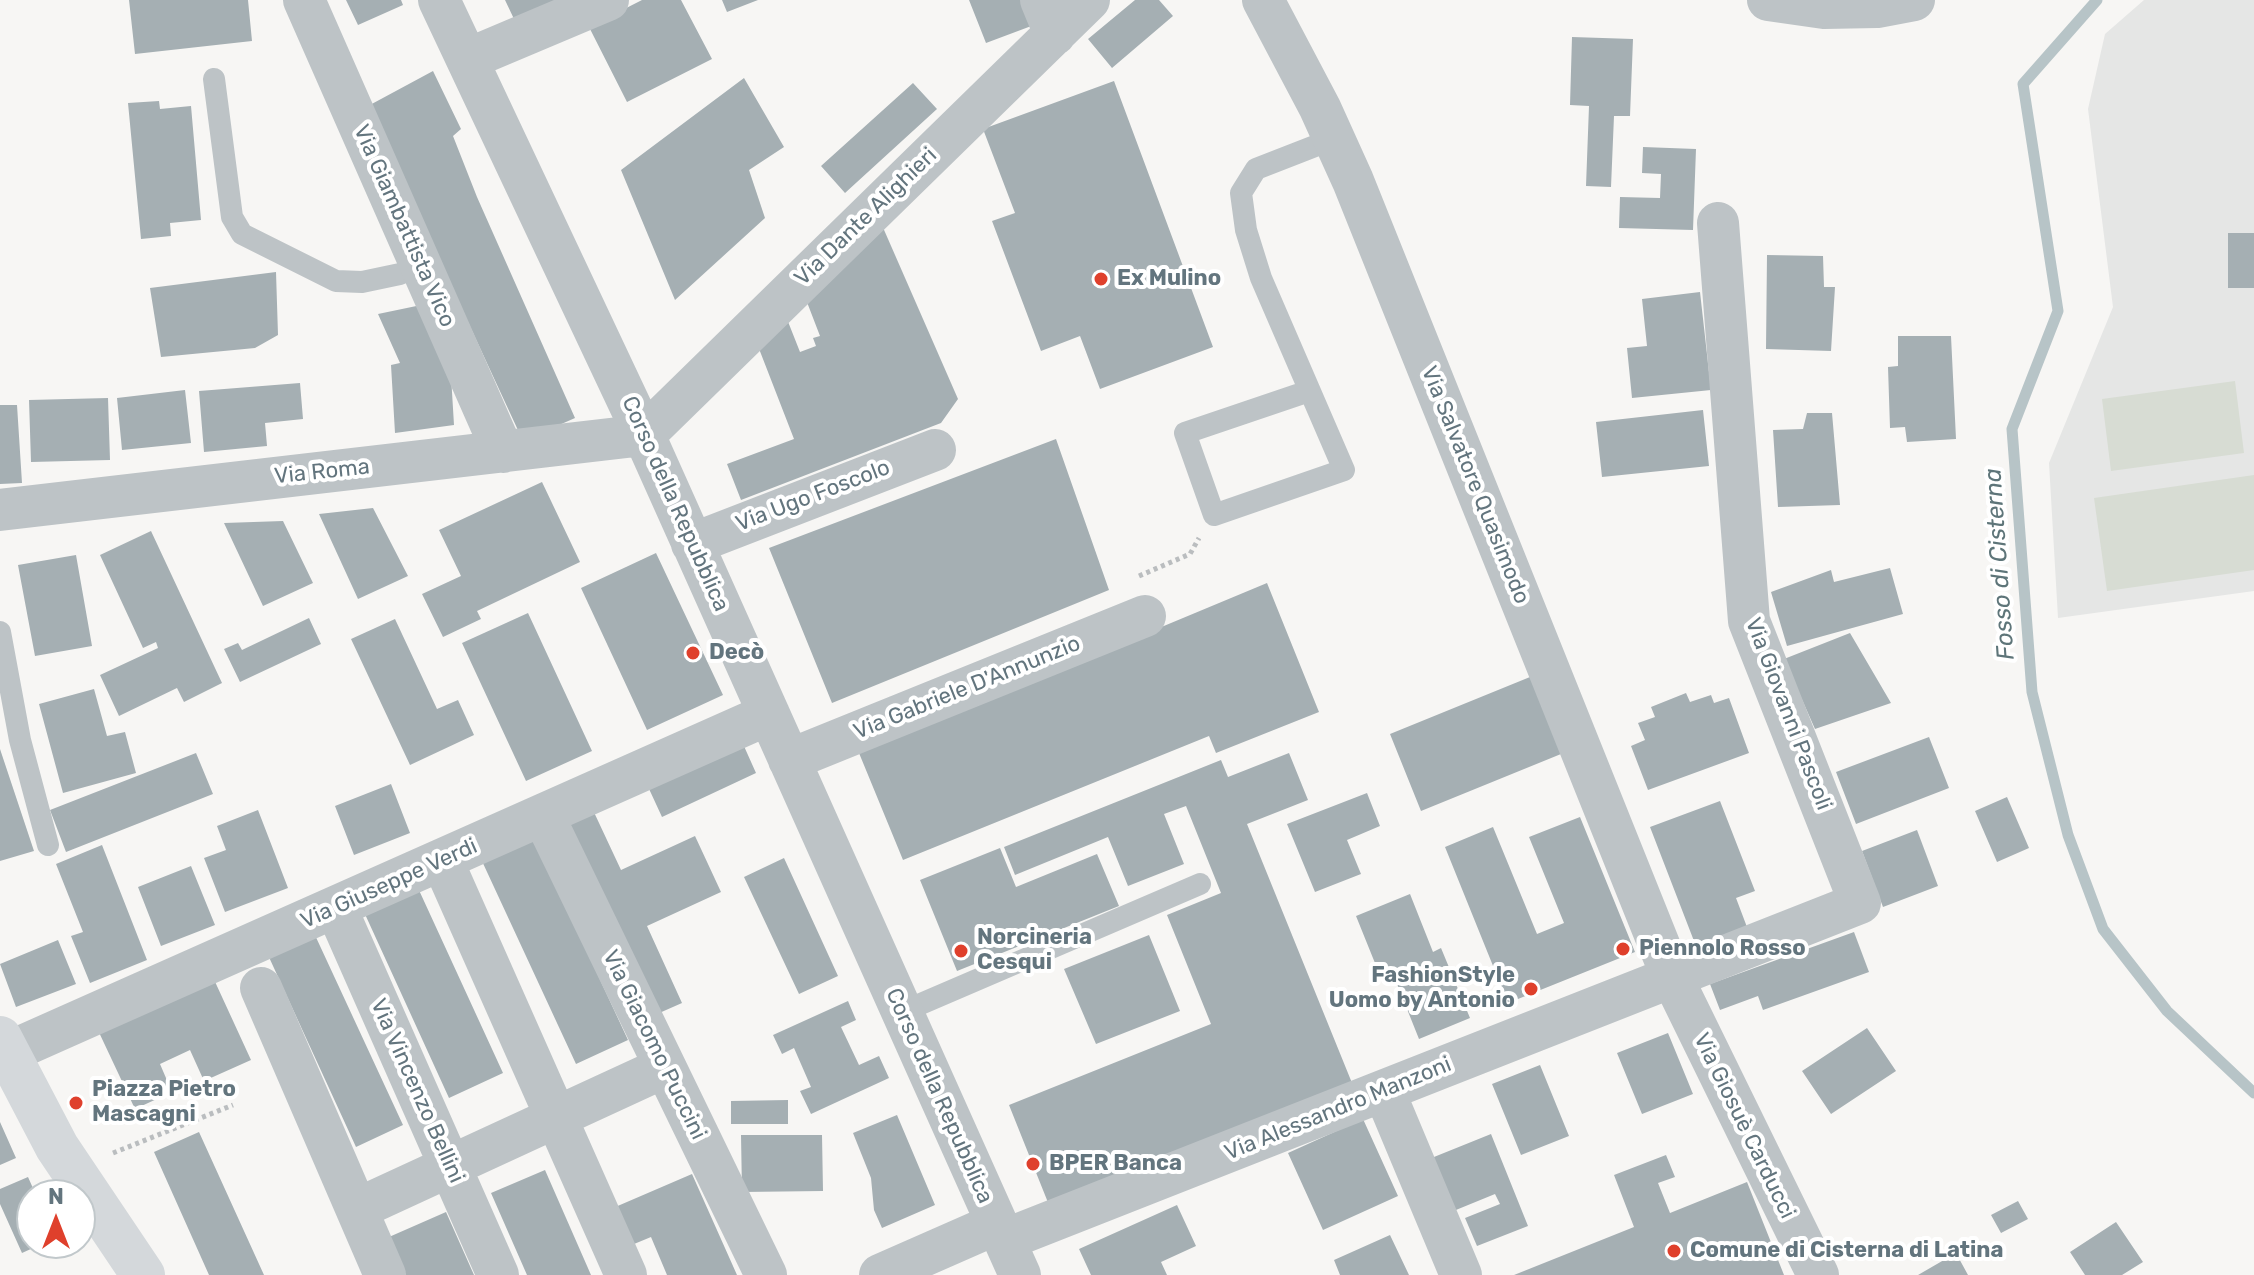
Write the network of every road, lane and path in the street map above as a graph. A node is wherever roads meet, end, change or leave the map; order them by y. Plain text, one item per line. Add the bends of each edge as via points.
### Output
1 (304, 0) edge
2 (439, 0) edge
3 (608, 0) edge
4 (1089, 0) edge
5 (1263, 0) edge
6 (1768, 0) edge
7 (1914, 0) edge
8 (1048, 17) edge
9 (468, 59) junction
10 (214, 79) dead end
11 (1333, 139) junction
12 (1718, 223) dead end
13 (420, 264) junction
14 (1309, 391) junction
15 (644, 435) junction
16 (935, 450) dead end
17 (503, 452) junction
18 (0, 510) edge
19 (692, 544) junction
20 (1190, 554) dead end
21 (1137, 598) joint
22 (0, 632) edge
23 (769, 714) junction
24 (789, 760) junction
25 (543, 815) junction
26 (48, 845) dead end
27 (442, 860) junction
28 (1200, 884) dead end
29 (336, 908) junction
30 (1672, 977) junction
31 (261, 988) dead end
32 (902, 1012) junction
33 (3, 1049) edge
34 (665, 1067) junction
35 (1384, 1091) junction
36 (233, 1105) dead end
37 (554, 1118) junction
38 (113, 1153) dead end
39 (450, 1166) junction
40 (357, 1209) junction
41 (1007, 1246) edge
42 (143, 1275) edge
43 (385, 1275) edge
44 (498, 1275) edge
45 (626, 1275) edge
46 (766, 1275) edge
47 (880, 1275) edge
48 (1461, 1275) edge
49 (1818, 1275) edge

1 - 13 street, Via Giambattista Vico
2 - 9 street, Corso della Repubblica
3 - 9 street
4 - 8 street, Via Dante Alighieri
5 - 11 street, Via Salvatore Quasimodo
6 - 7 street via 1852,8
8 - 15 street, Via Dante Alighieri
9 - 15 street, Corso della Repubblica
10 - 13 lane via 232,217 242,234 336,281 362,282
11 - 14 lane via 1256,169 1241,193 1261,278
11 - 30 street, Via Salvatore Quasimodo
12 - 30 street, Via Giovanni Pascoli via 1749,621 1860,903
13 - 17 street, Via Giambattista Vico
14 - 14 lane via 1344,470 1214,515 1185,433
15 - 17 street, Via Roma
15 - 19 street, Corso della Repubblica
16 - 19 street, Via Ugo Foscolo
17 - 18 street, Via Roma
19 - 23 street, Corso della Repubblica
20 - 21 path
21 - 24 street, Via Gabriele D'Annunzio
22 - 26 lane via 20,740
23 - 24 street, Corso della Repubblica
23 - 25 street, Via Giuseppe Verdi
24 - 32 street, Corso della Repubblica
25 - 27 street, Via Giuseppe Verdi
25 - 34 street, Via Giacomo Puccini
27 - 29 street, Via Giuseppe Verdi
27 - 37 street
28 - 32 lane
29 - 33 street, Via Giuseppe Verdi
29 - 39 street, Via Vincenzo Bellini
30 - 35 street, Via Alessandro Manzoni
30 - 49 street, Via Giosuè Carducci
31 - 40 street
32 - 41 street, Corso della Repubblica
33 - 42 street via 57,1147
34 - 37 street
34 - 46 street, Via Giacomo Puccini
35 - 41 street, Via Alessandro Manzoni
35 - 48 street
36 - 38 path
37 - 39 street
37 - 45 street
39 - 40 street
39 - 44 street, Via Vincenzo Bellini
40 - 43 street
41 - 47 street, Via Alessandro Manzoni

